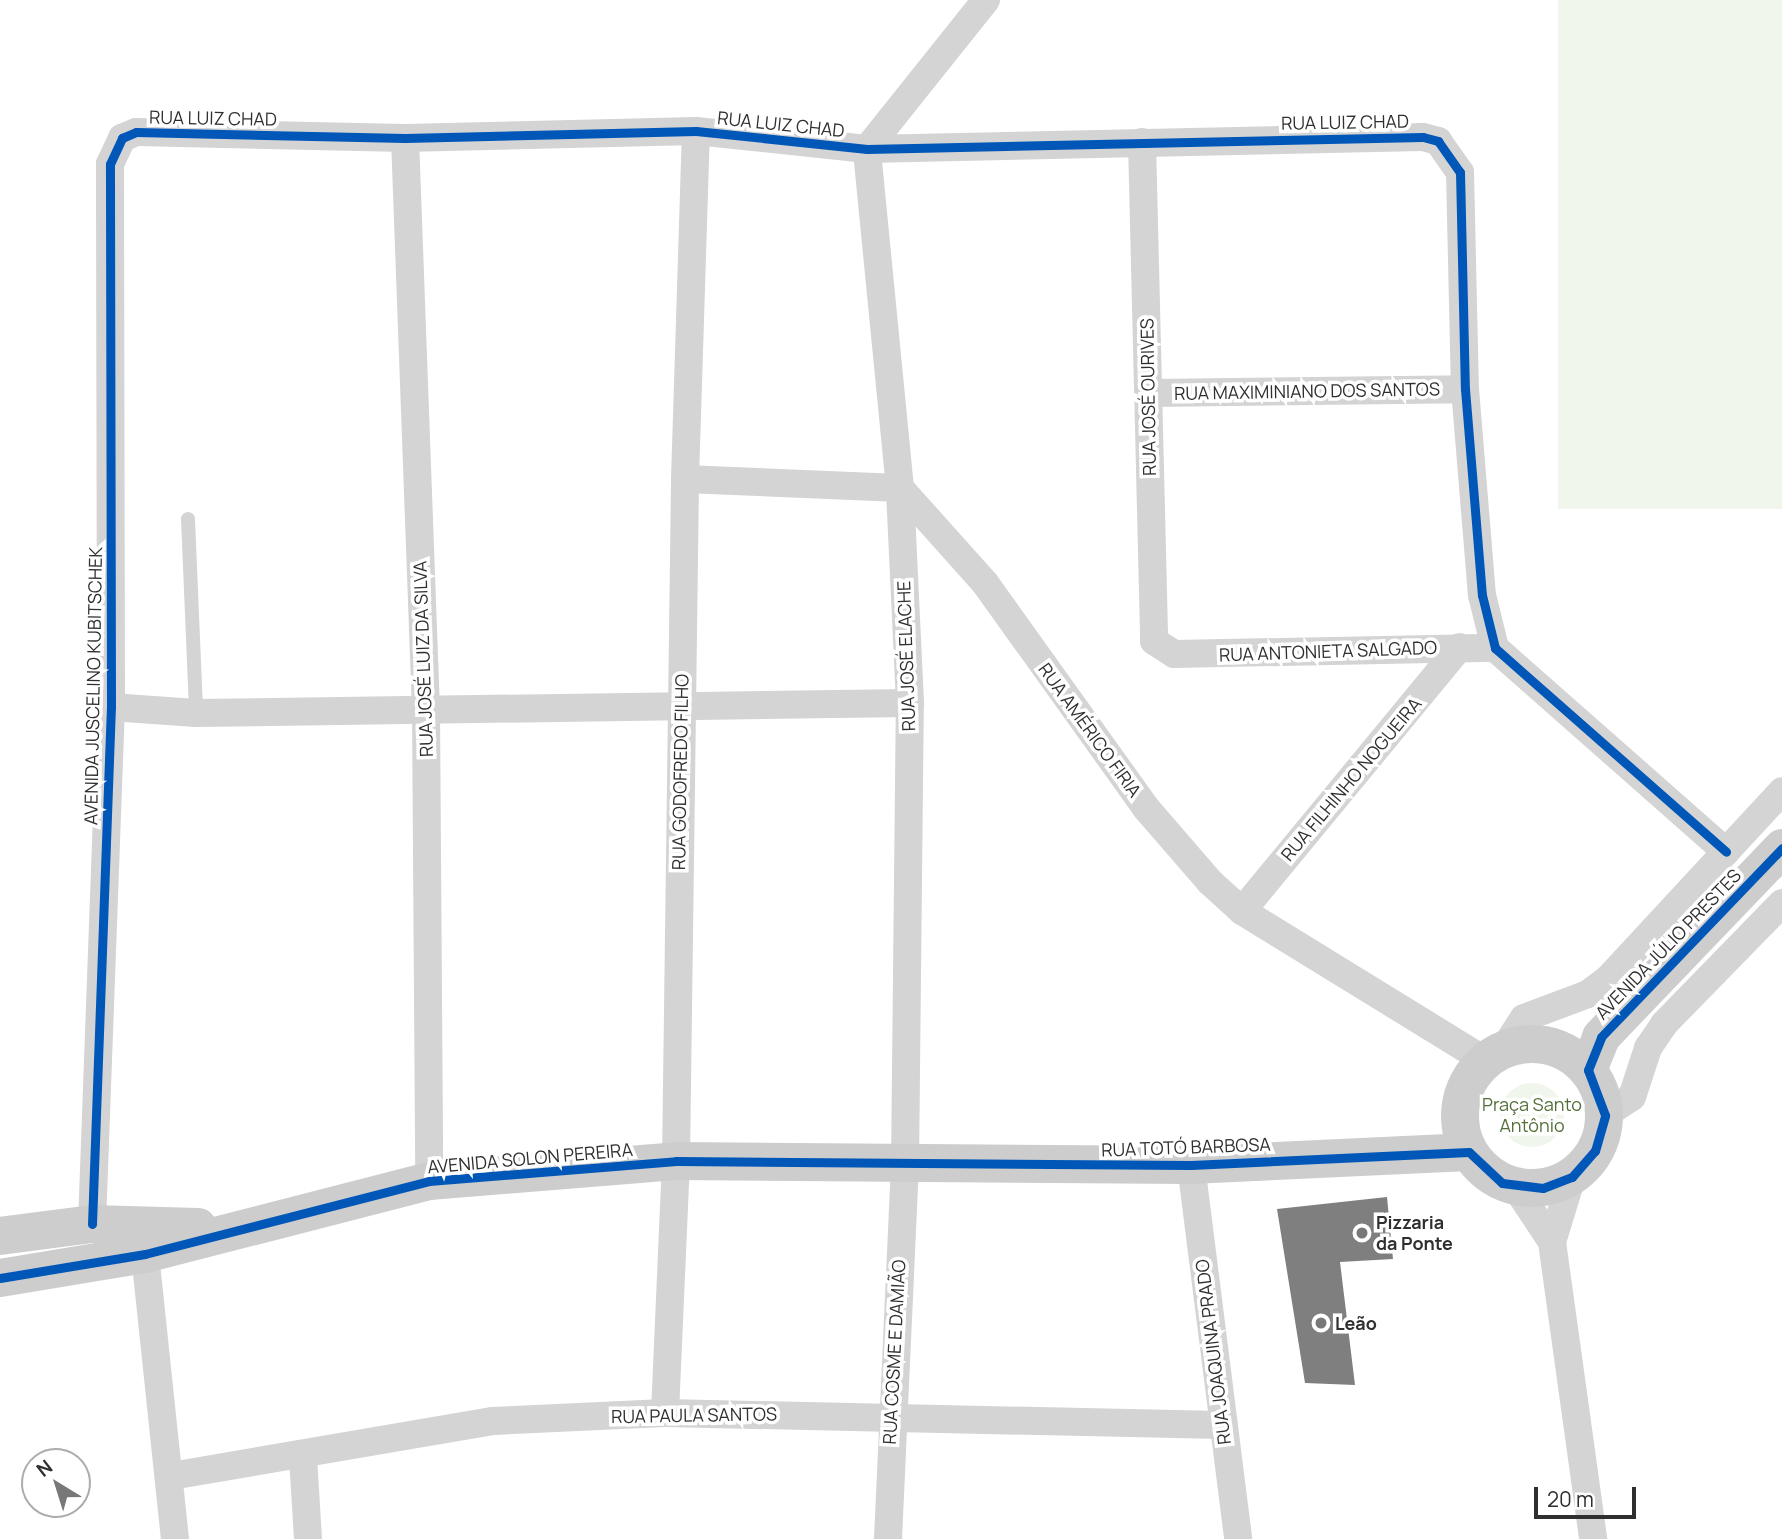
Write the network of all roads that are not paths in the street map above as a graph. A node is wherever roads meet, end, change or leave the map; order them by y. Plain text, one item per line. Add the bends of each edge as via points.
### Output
1 (986, 0) edge
2 (696, 131) junction
3 (405, 138) junction
4 (1142, 142) junction
5 (114, 149) joint
6 (867, 149) junction
7 (1465, 389) junction
8 (1150, 393) junction
9 (685, 479) junction
10 (900, 488) junction
11 (188, 519) dead end
12 (1460, 647) junction
13 (1495, 648) junction
14 (1161, 650) joint
15 (910, 703) junction
16 (111, 707) junction
17 (680, 708) junction
18 (426, 710) junction
19 (196, 713) junction
20 (1782, 791) edge
21 (1782, 848) edge
22 (1726, 852) junction
23 (1782, 903) edge
24 (1242, 911) junction
25 (1585, 1053) junction
26 (1494, 1055) junction
27 (1461, 1104) junction
28 (1605, 1115) junction
29 (1469, 1152) junction
30 (1373, 1155) junction
31 (676, 1161) junction
32 (1191, 1165) junction
33 (905, 1166) junction
34 (1572, 1177) junction
35 (429, 1181) junction
36 (1515, 1186) junction
37 (92, 1224) junction
38 (246, 1228) junction
39 (0, 1236) edge
40 (1552, 1242) junction
41 (145, 1254) junction
42 (0, 1278) edge
43 (665, 1413) junction
44 (890, 1416) junction
45 (1221, 1425) junction
46 (303, 1457) junction
47 (171, 1476) junction
48 (175, 1539) edge
49 (308, 1539) edge
50 (888, 1539) edge
51 (1238, 1539) edge
52 (1593, 1539) edge

1 - 6 street
2 - 3 street, RUA LUIZ CHAD
2 - 6 street, RUA LUIZ CHAD
2 - 9 street, RUA GODOFREDO FILHO
3 - 5 street, RUA LUIZ CHAD via 136,132
3 - 18 street, RUA JOSÉ LUIZ DA SILVA
4 - 6 street, RUA LUIZ CHAD
4 - 7 street, RUA LUIZ CHAD via 1423,137 1448,149 1460,172
4 - 8 street, RUA JOSÉ OURIVES
5 - 16 street, AVENIDA JUSCELINO KUBITSCHEK via 110,184
6 - 10 street, RUA JOSÉ ELACHE
7 - 8 street, RUA MAXIMINIANO DOS SANTOS
7 - 13 street via 1482,596
8 - 14 street, RUA JOSÉ OURIVES via 1151,628
9 - 10 street
9 - 17 street, RUA GODOFREDO FILHO
10 - 15 street, RUA JOSÉ ELACHE
10 - 24 street, RUA AMÉRICO FIRIA via 985,583 1146,808
11 - 19 lane
12 - 13 street, RUA ANTONIETA SALGADO
12 - 14 street, RUA ANTONIETA SALGADO via 1187,654
12 - 24 street, RUA FILHINHO NOGUEIRA
13 - 22 street
15 - 17 street
15 - 33 street, RUA JOSÉ ELACHE
16 - 19 street
16 - 37 street, AVENIDA JUSCELINO KUBITSCHEK
17 - 18 street
17 - 31 street, RUA GODOFREDO FILHO
18 - 19 street
18 - 35 street, RUA JOSÉ LUIZ DA SILVA
20 - 22 street
21 - 25 main road, AVENIDA JÚLIO PRESTES
22 - 26 street via 1608,979 1588,994 1524,1018
23 - 28 street via 1664,1024 1648,1048 1636,1090
24 - 26 street, RUA AMÉRICO FIRIA
25 - 26 main road via 1531,1044
25 - 28 main road
26 - 27 main road
27 - 29 main road
27 - 30 main road, RUA TOTÓ BARBOSA
28 - 34 main road via 1595,1150
29 - 30 main road, RUA TOTÓ BARBOSA
29 - 36 main road via 1493,1178
30 - 32 main road, RUA TOTÓ BARBOSA
31 - 33 main road, AVENIDA SOLON PEREIRA
31 - 35 main road, AVENIDA SOLON PEREIRA
31 - 43 street, RUA GODOFREDO FILHO
32 - 33 main road, RUA TOTÓ BARBOSA
32 - 45 street, RUA JOAQUINA PRADO
33 - 44 street, RUA COSME E DAMIÃO
34 - 36 main road via 1543,1188
34 - 40 street
35 - 38 main road, AVENIDA SOLON PEREIRA
36 - 40 street
37 - 38 main road, AVENIDA SOLON PEREIRA
37 - 39 main road, AVENIDA SOLON PEREIRA
38 - 41 main road, AVENIDA SOLON PEREIRA
40 - 52 street
41 - 42 main road, AVENIDA SOLON PEREIRA
41 - 47 street
43 - 44 street, RUA PAULA SANTOS
43 - 46 street, RUA PAULA SANTOS via 442,1427
44 - 45 street, RUA PAULA SANTOS
44 - 50 street, RUA COSME E DAMIÃO
45 - 51 street, RUA JOAQUINA PRADO
46 - 47 street, RUA PAULA SANTOS
46 - 49 street
47 - 48 street

